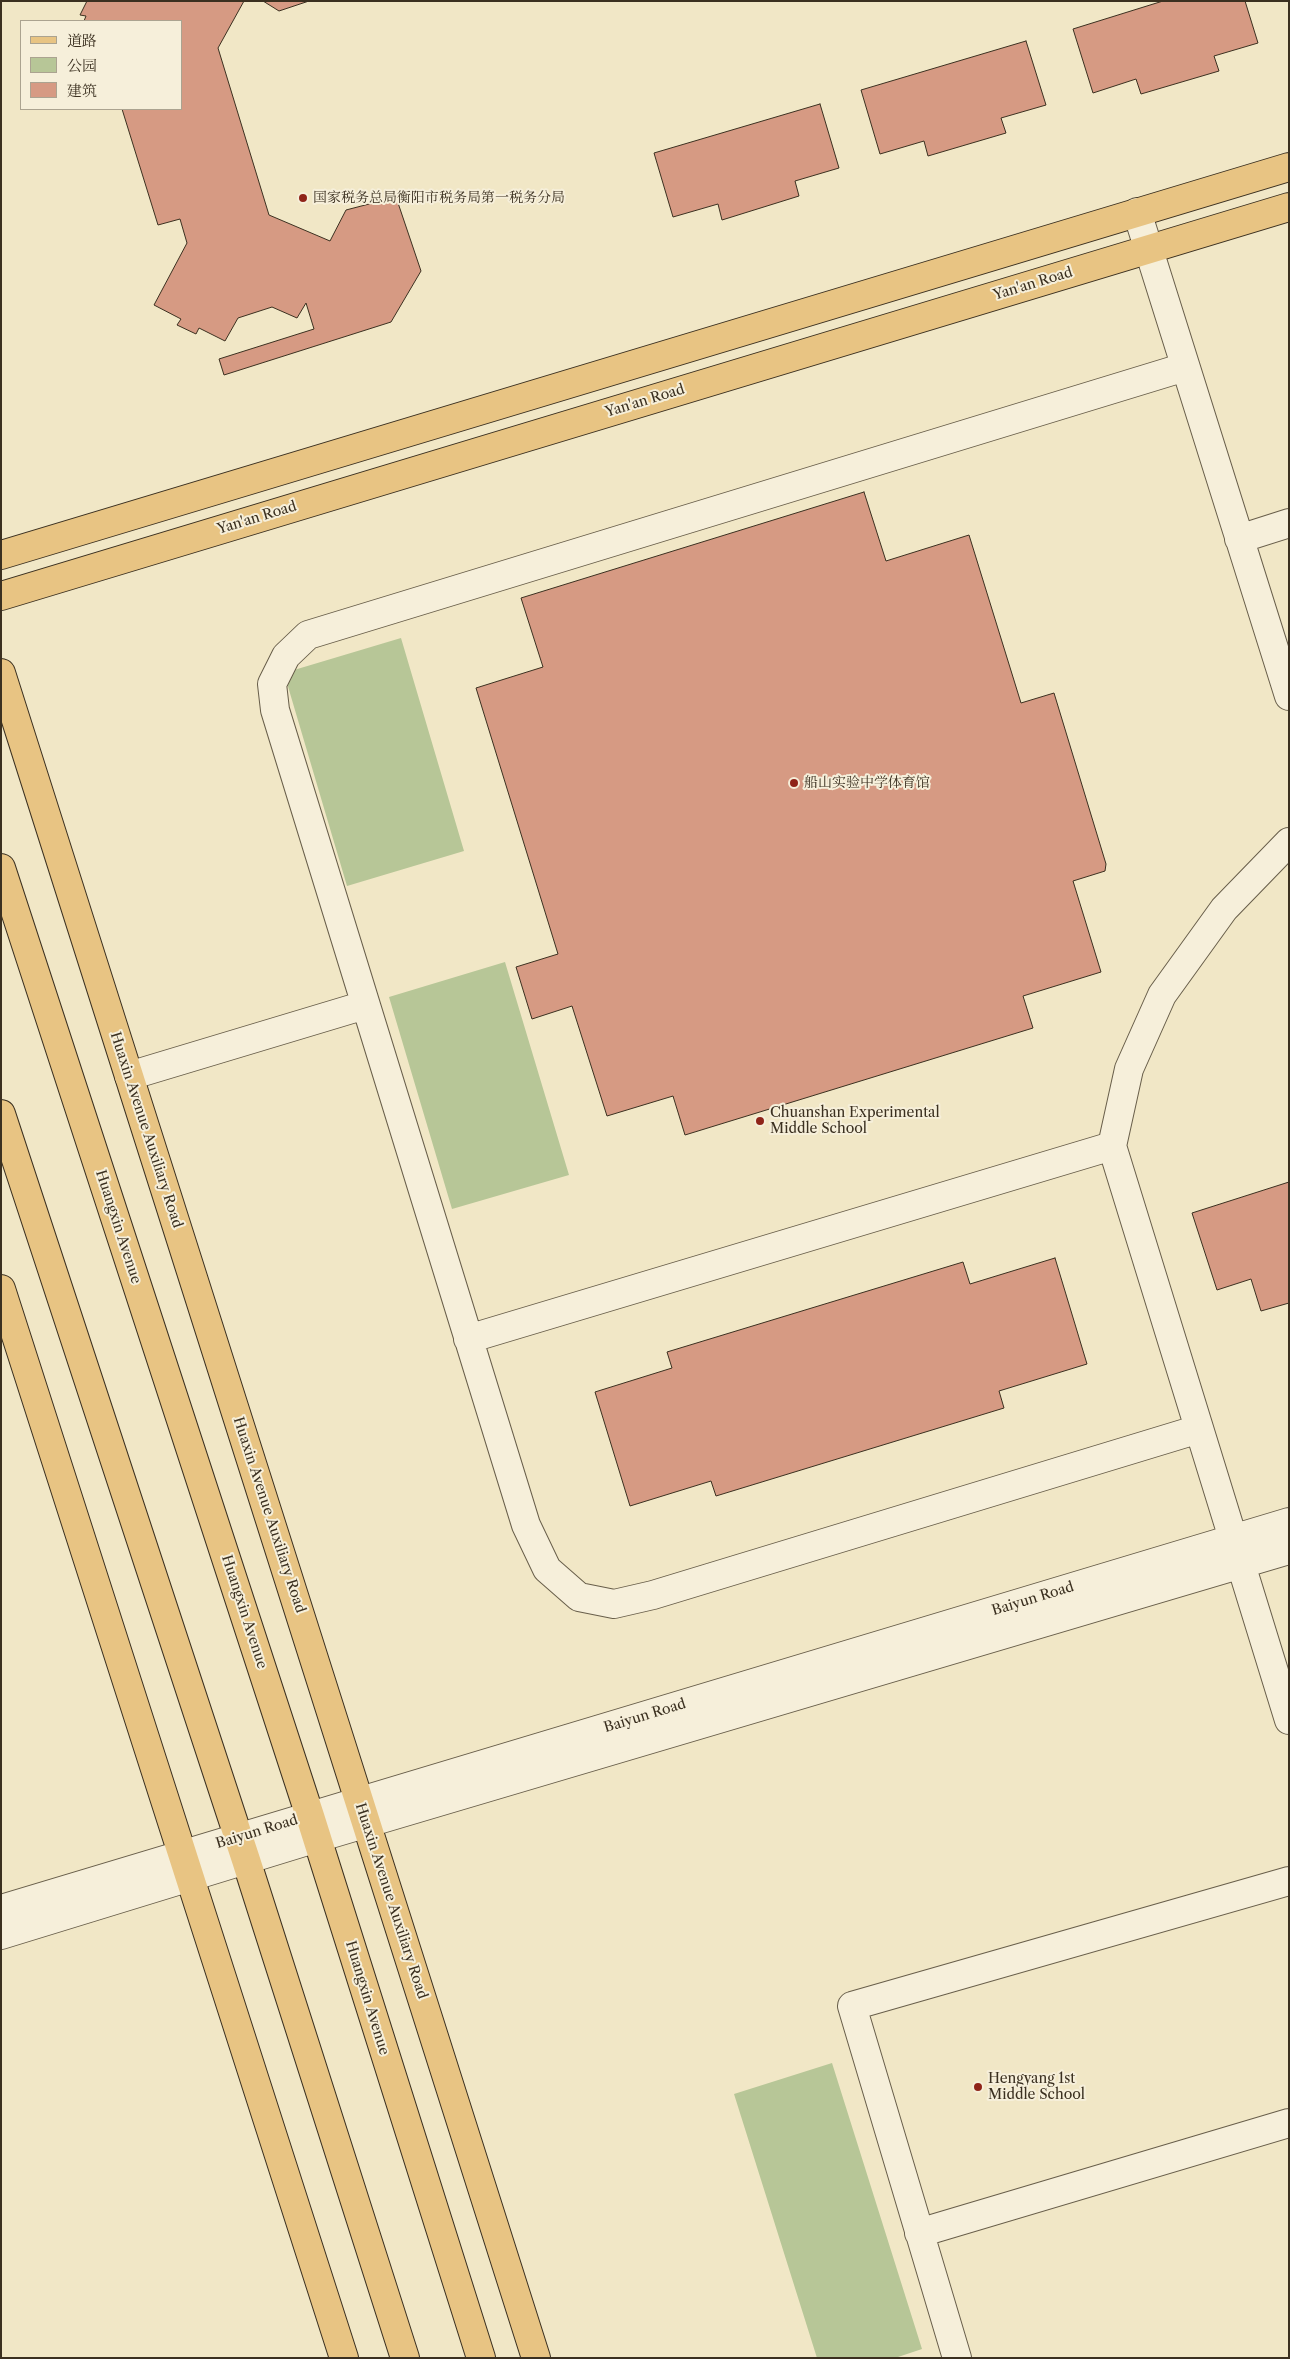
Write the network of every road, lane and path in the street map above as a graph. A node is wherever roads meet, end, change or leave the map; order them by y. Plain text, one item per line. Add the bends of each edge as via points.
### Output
1 (1289, 166) edge
2 (1289, 207) edge
3 (1137, 212) junction
4 (1148, 250) junction
5 (1185, 367) junction
6 (1289, 523) edge
7 (1239, 539) junction
8 (1, 555) edge
9 (1, 596) edge
10 (1, 673) edge
11 (1289, 696) edge
12 (1289, 842) edge
13 (1, 868) edge
14 (365, 1005) junction
15 (129, 1076) junction
16 (1, 1114) edge
17 (1112, 1146) junction
18 (1, 1289) edge
19 (468, 1339) junction
20 (1199, 1429) junction
21 (1289, 1522) edge
22 (1289, 1550) edge
23 (1237, 1552) junction
24 (1289, 1720) edge
25 (363, 1812) junction
26 (314, 1827) junction
27 (242, 1849) junction
28 (185, 1866) junction
29 (1289, 1881) edge
30 (1, 1909) edge
31 (1, 1935) edge
32 (1289, 2123) edge
33 (919, 2232) junction
34 (344, 2358) edge
35 (405, 2358) edge
36 (480, 2358) edge
37 (536, 2358) edge
38 (957, 2358) edge

1 - 3 main road
2 - 4 main road, Yan'an Road
3 - 4 street
3 - 8 main road
4 - 5 street
4 - 9 main road, Yan'an Road
5 - 7 street
5 - 14 street via 308,635 286,656 272,684 275,710
6 - 7 street
7 - 11 street
10 - 15 main road, Huaxin Avenue Auxiliary Road
12 - 17 street via 1224,908 1162,995 1129,1069
13 - 26 main road, Huangxin Avenue
14 - 15 street
14 - 19 street
15 - 25 main road, Huaxin Avenue Auxiliary Road
16 - 27 main road
17 - 19 street
17 - 20 street
18 - 28 main road
19 - 20 street via 526,1525 547,1569 579,1597 614,1604 653,1595
20 - 23 street
21 - 23 street, Baiyun Road
22 - 23 street, Baiyun Road
23 - 24 street
23 - 25 street, Baiyun Road
25 - 26 street, Baiyun Road
25 - 37 main road, Huaxin Avenue Auxiliary Road
26 - 27 street, Baiyun Road
26 - 36 main road, Huangxin Avenue
27 - 28 street, Baiyun Road
27 - 35 main road
28 - 30 street, Baiyun Road
28 - 31 street, Baiyun Road
28 - 34 main road
29 - 33 street via 852,2006
32 - 33 street
33 - 38 street

